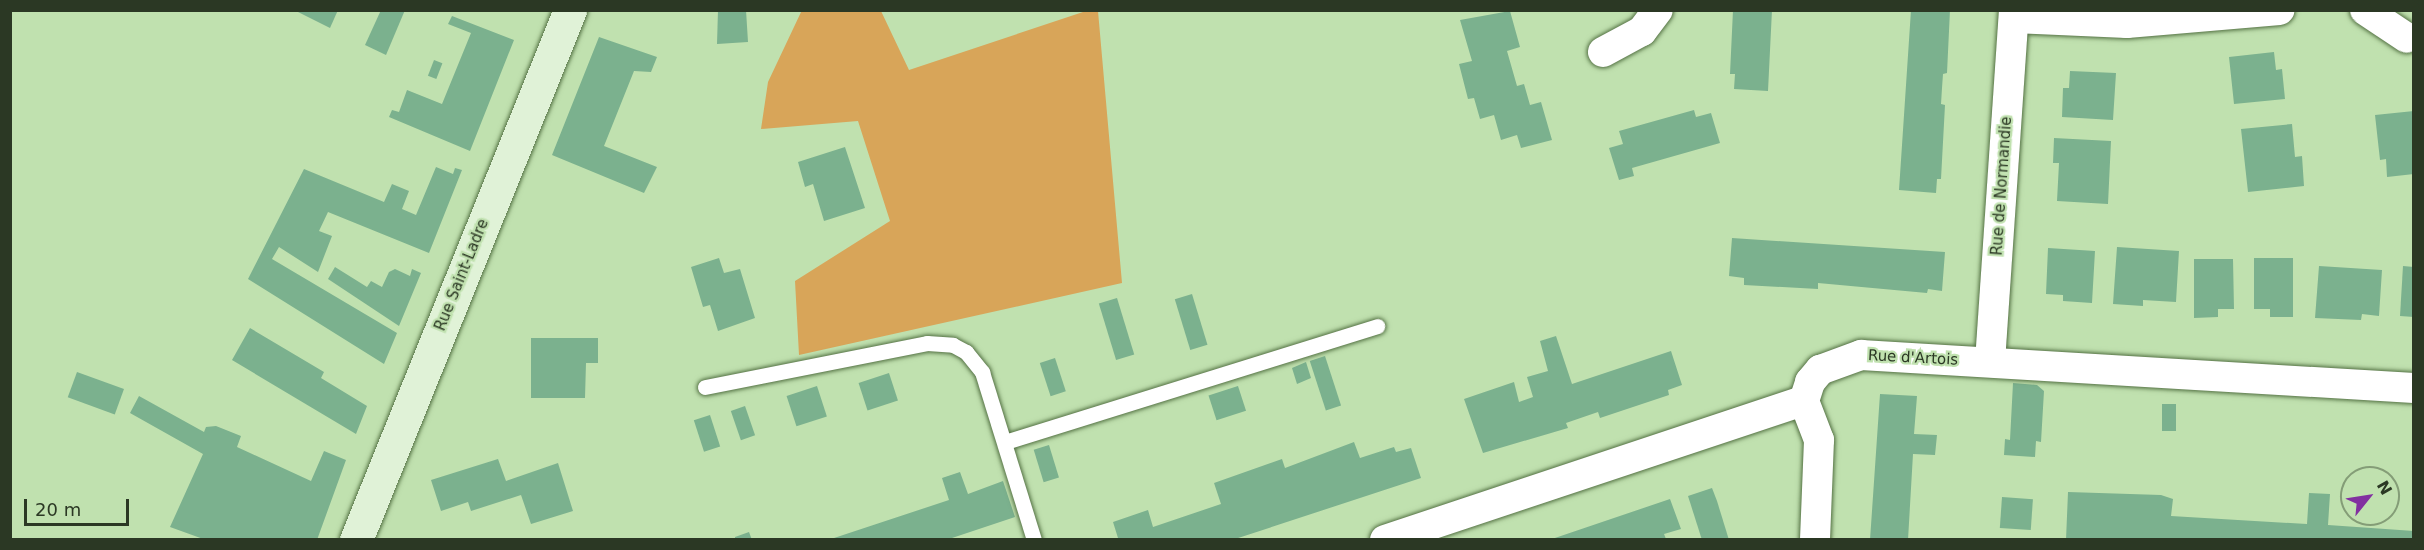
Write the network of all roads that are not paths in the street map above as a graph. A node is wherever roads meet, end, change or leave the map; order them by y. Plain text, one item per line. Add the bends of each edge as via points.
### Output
1 (570, 10) edge
2 (1658, 10) edge
3 (2279, 10) edge
4 (2366, 10) edge
5 (2014, 14) edge
6 (2407, 38) dead end
7 (1603, 52) dead end
8 (1377, 326) dead end
9 (1990, 362) junction
10 (705, 387) dead end
11 (2414, 388) edge
12 (1804, 401) junction
13 (1005, 442) junction
14 (356, 540) edge
15 (1034, 540) edge
16 (1385, 540) edge
17 (1815, 540) edge

1 - 14 street, Rue Saint-Ladre
2 - 7 street via 1642,31
3 - 5 street via 2127,23
4 - 6 street
5 - 9 street, Rue de Normandie
8 - 13 lane
9 - 11 street, Rue d'Artois
9 - 12 street, Rue d'Artois via 1878,355 1846,358 1820,370 1810,382
10 - 13 lane via 927,343 953,345 966,352 982,372
12 - 16 street
12 - 17 street via 1819,440
13 - 15 lane

